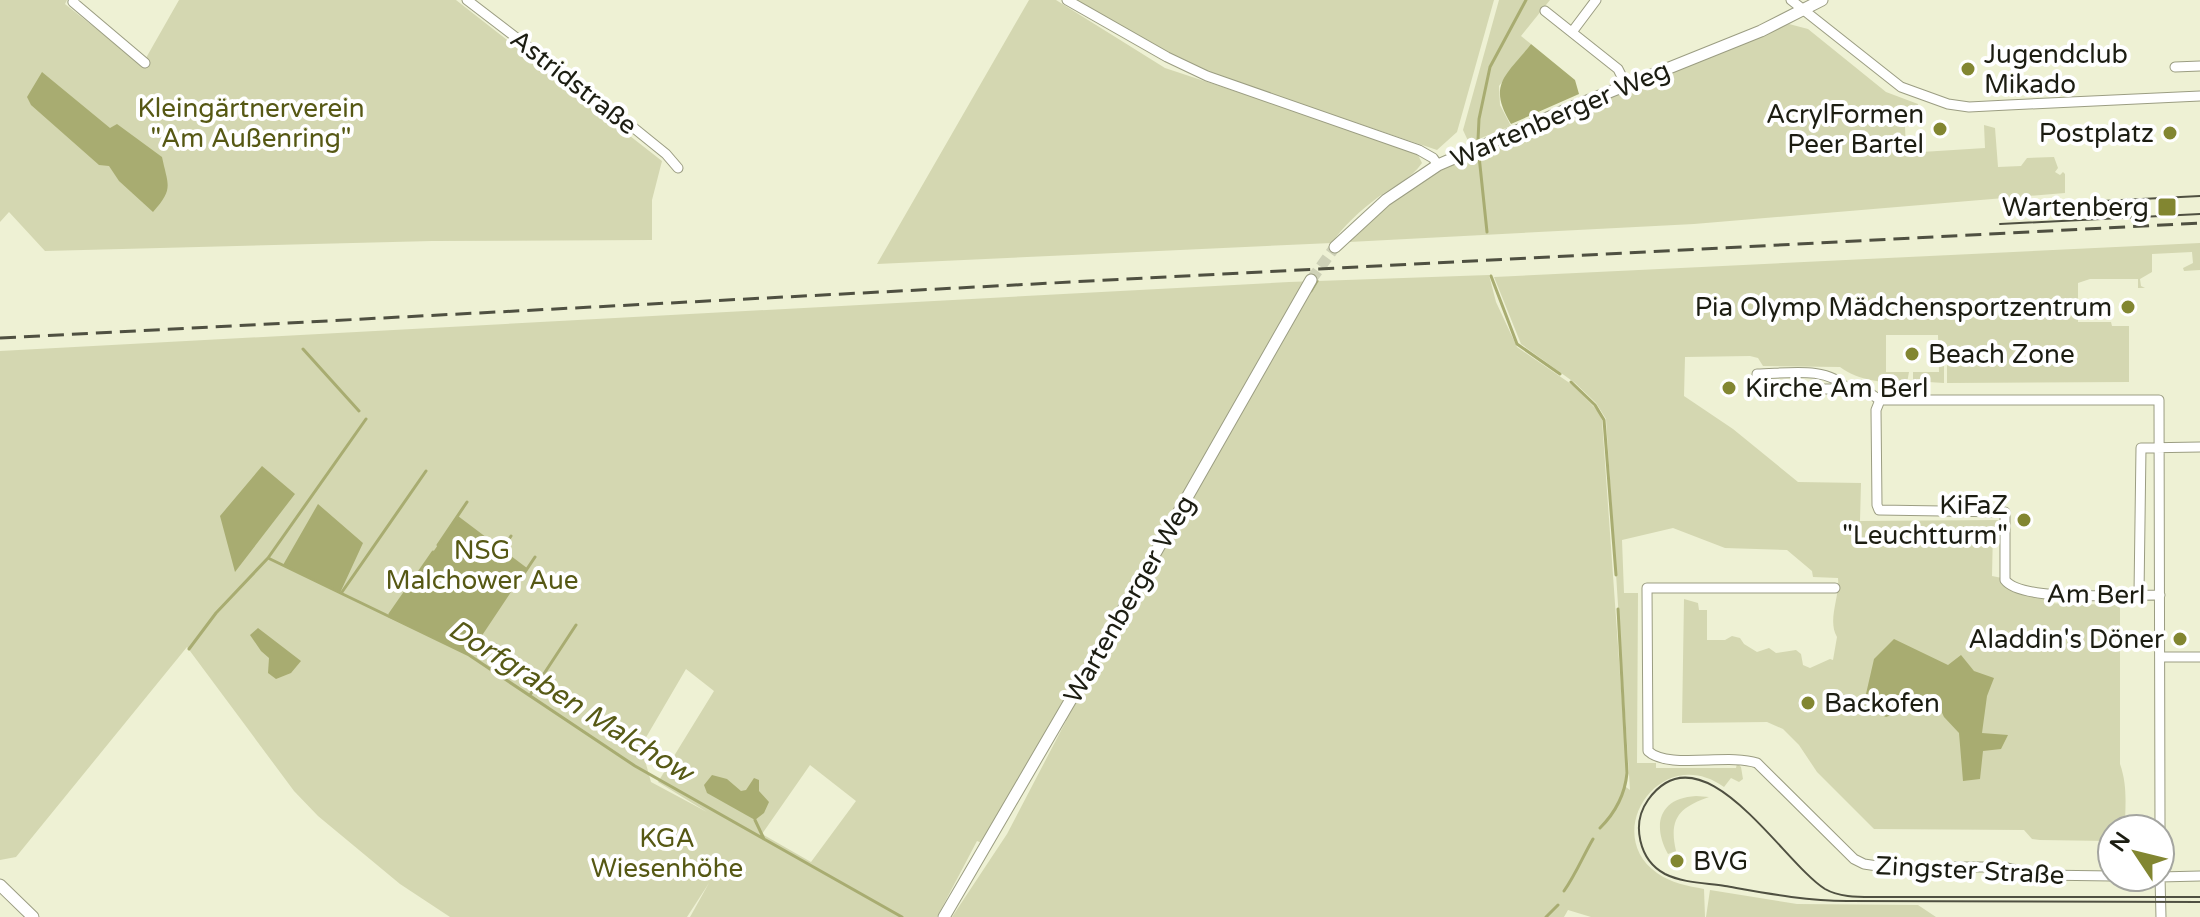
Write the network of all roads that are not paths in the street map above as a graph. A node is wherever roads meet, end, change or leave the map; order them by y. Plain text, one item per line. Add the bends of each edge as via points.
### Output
1 (74, 0) edge
2 (467, 0) edge
3 (1067, 0) edge
4 (1596, 0) edge
5 (1791, 0) edge
6 (1822, 0) edge
7 (1804, 10) junction
8 (1545, 11) dead end
9 (1572, 32) junction
10 (145, 63) dead end
11 (2200, 66) edge
12 (2175, 67) dead end
13 (1626, 85) junction
14 (2200, 96) edge
15 (1438, 165) junction
16 (678, 168) dead end
17 (1335, 247) tunnel mouth
18 (1311, 280) tunnel mouth
19 (1847, 389) junction
20 (1880, 400) junction
21 (2160, 447) junction
22 (2200, 447) edge
23 (1835, 588) dead end
24 (2139, 594) junction
25 (2160, 595) junction
26 (2160, 657) junction
27 (2200, 657) edge
28 (2160, 813) edge
29 (2096, 876) edge
30 (2200, 876) edge
31 (2176, 877) edge
32 (0, 885) edge
33 (2160, 893) edge
34 (33, 917) edge
35 (944, 917) edge
36 (2161, 917) edge

1 - 10 street
2 - 16 street, Astridstraße
3 - 15 street via 1186,67 1419,150
4 - 9 street
5 - 7 street
6 - 7 main road, Wartenberger Weg
7 - 13 main road, Wartenberger Weg
7 - 14 street via 1901,87 1948,104
8 - 9 street
9 - 13 street via 1618,69
11 - 12 street
13 - 15 main road, Wartenberger Weg
15 - 17 main road, Wartenberger Weg via 1386,200
18 - 35 main road, Wartenberger Weg
19 - 19 street via 1757,389 1757,374 1822,374
19 - 20 street via 1865,390
20 - 21 street via 2159,400
20 - 24 street, Am Berl via 1879,510 2005,512 2005,580 2010,587 2048,595
21 - 22 street
21 - 24 street via 2141,448
21 - 25 street
23 - 29 street, Zingster Straße via 1647,588 1648,751 1661,759 1739,758 1757,763 1864,864
24 - 25 street, Am Berl
25 - 26 street
26 - 27 street
26 - 28 street
30 - 31 street
32 - 34 main road
33 - 36 street

